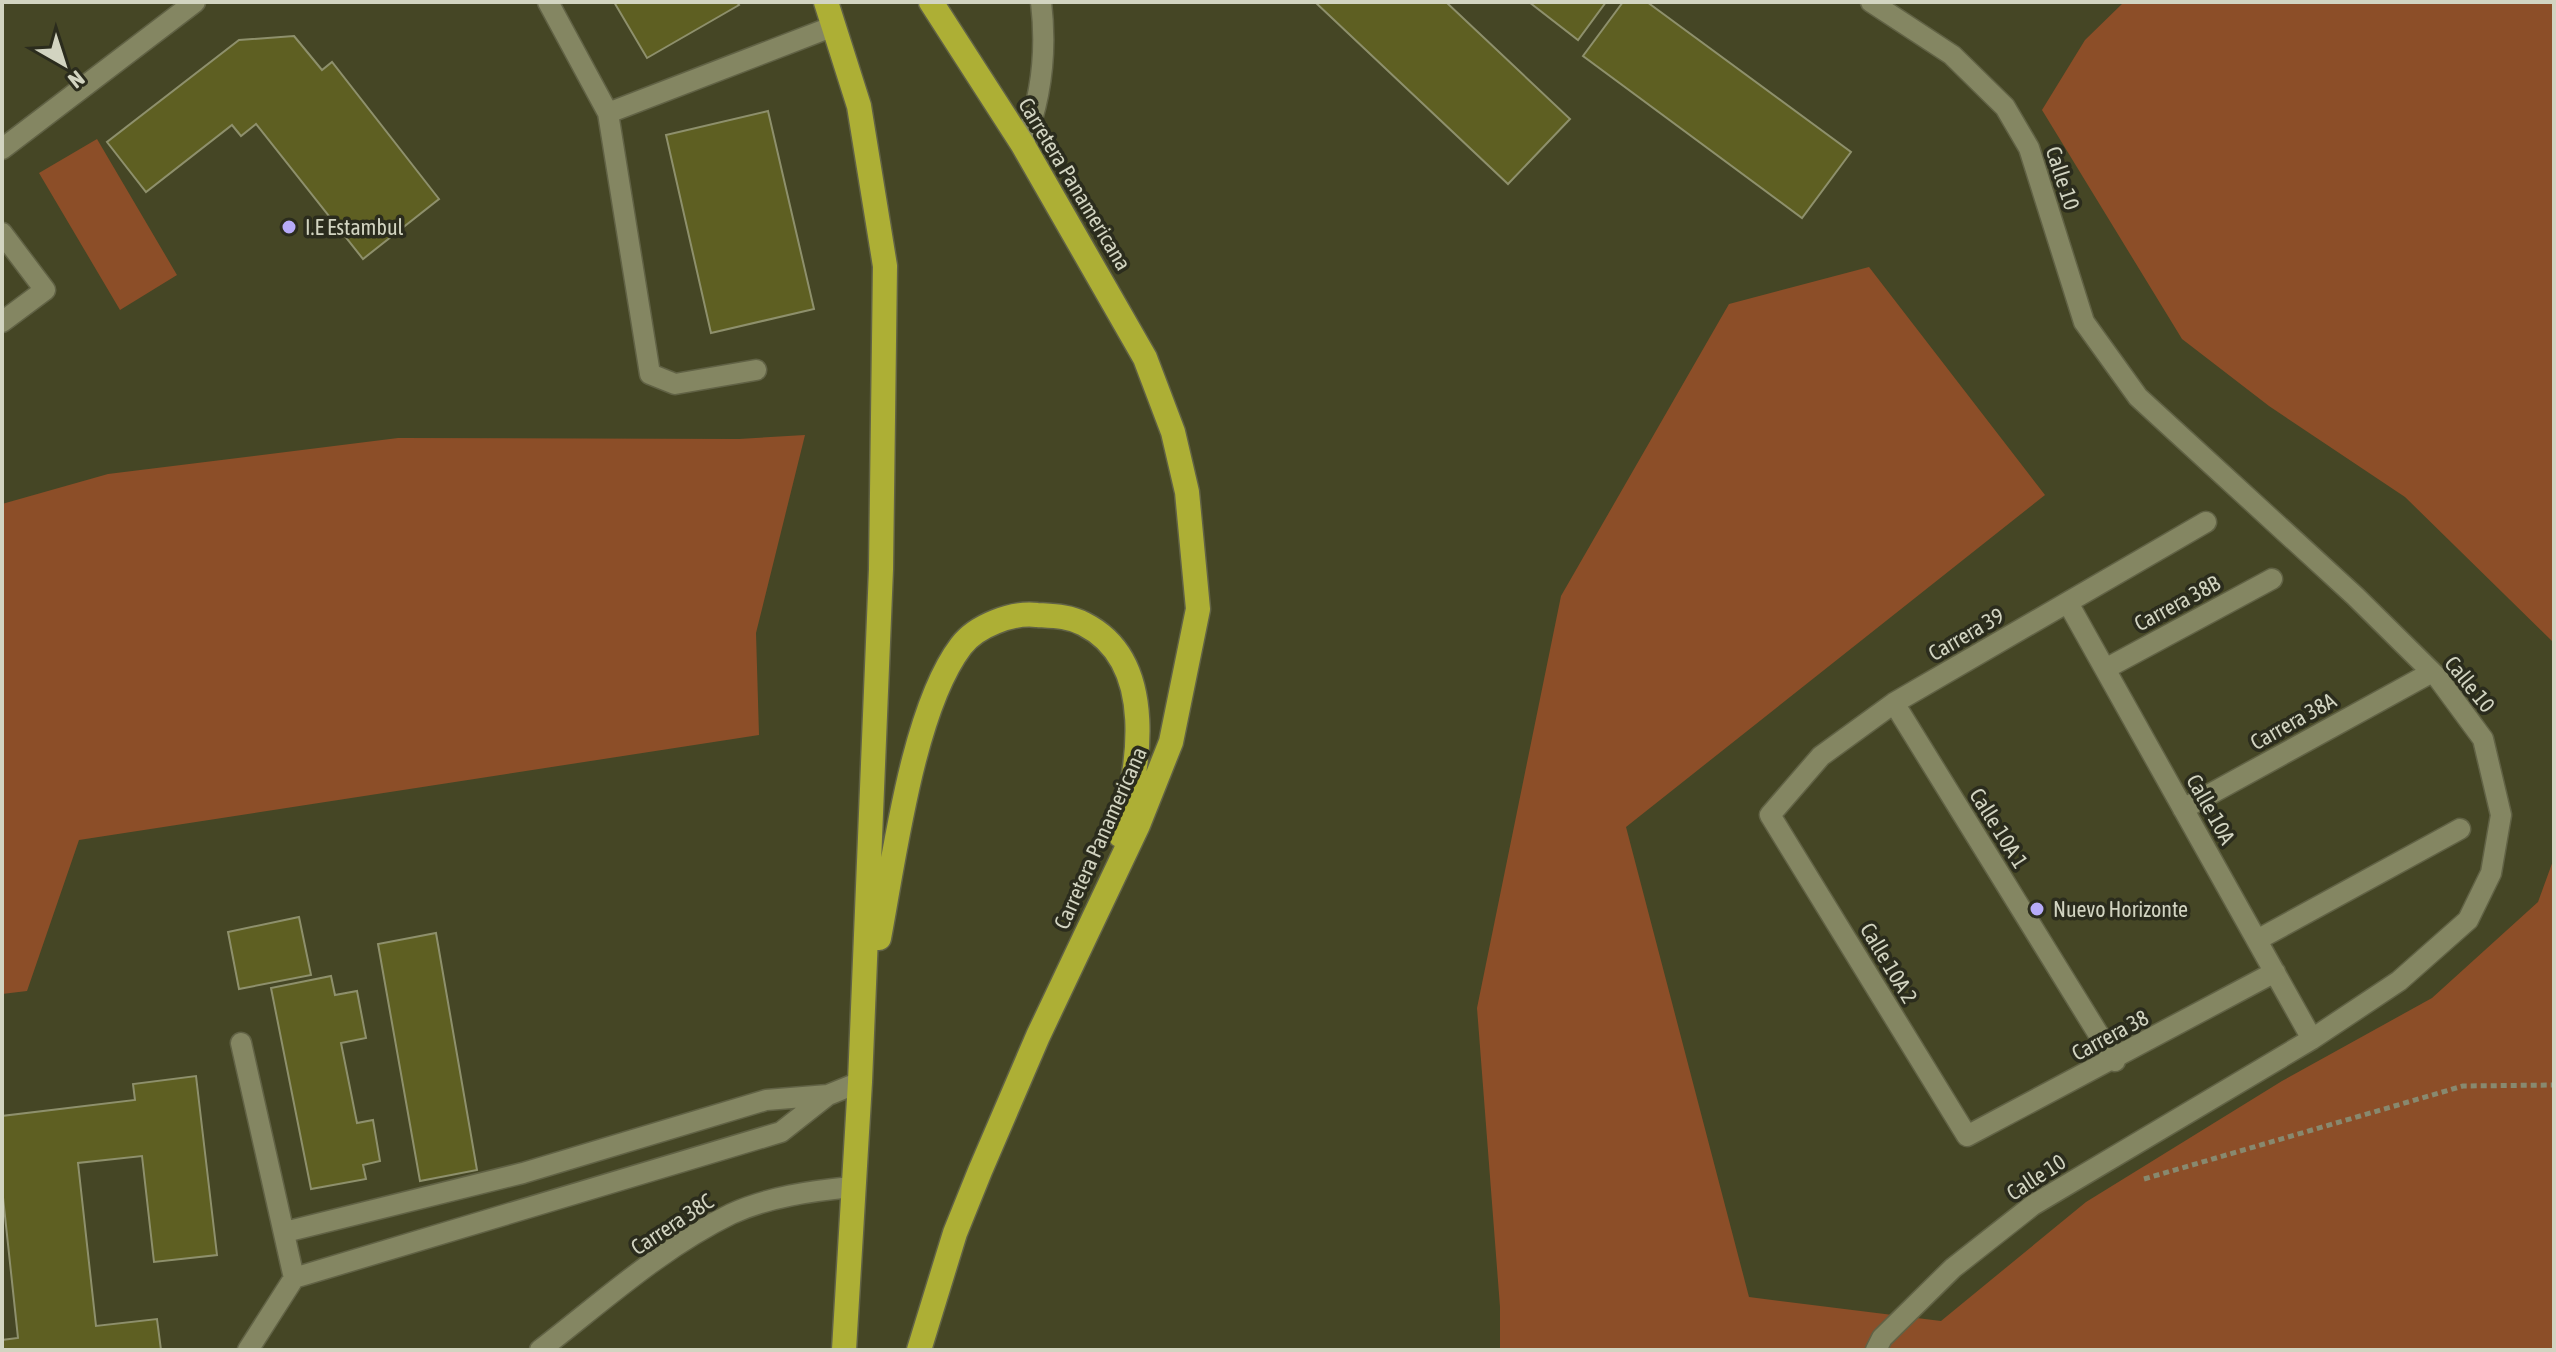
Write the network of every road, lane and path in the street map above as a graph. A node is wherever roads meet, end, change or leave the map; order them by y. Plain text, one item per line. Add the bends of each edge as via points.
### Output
1 (195, 2) edge
2 (548, 2) edge
3 (826, 2) edge
4 (931, 2) edge
5 (1041, 2) edge
6 (1871, 2) edge
7 (834, 26) junction
8 (608, 113) junction
9 (1023, 145) junction
10 (2, 149) edge
11 (2, 233) edge
12 (2, 322) edge
13 (756, 370) dead end
14 (2206, 522) dead end
15 (2272, 579) dead end
16 (2068, 603) junction
17 (2105, 669) junction
18 (2425, 676) dead end
19 (1894, 703) junction
20 (2183, 809) junction
21 (1770, 815) joint
22 (2460, 829) dead end
23 (1098, 906) junction
24 (2257, 940) junction
25 (2275, 972) junction
26 (863, 1015) junction
27 (2312, 1039) junction
28 (241, 1043) dead end
29 (2115, 1061) junction
30 (860, 1082) junction
31 (2554, 1085) edge
32 (828, 1095) junction
33 (1967, 1136) joint
34 (2134, 1181) dead end
35 (851, 1187) junction
36 (285, 1232) junction
37 (294, 1278) junction
38 (248, 1350) edge
39 (540, 1350) edge
40 (844, 1350) edge
41 (919, 1350) edge
42 (1876, 1350) edge

1 - 10 street
2 - 8 street
3 - 7 highway
4 - 9 highway, Carretera Panamericana
5 - 9 street via 1045,40 1038,108
6 - 27 street, Calle 10 via 1952,55 2005,107 2029,148 2084,322 2138,397 2366,606 2438,678 2483,739 2501,815 2491,873 2468,920 2399,981
7 - 8 street
7 - 26 highway via 859,106 885,266 881,569
8 - 13 street via 650,374 675,384
9 - 23 highway, Carretera Panamericana via 1145,358 1173,432 1187,492 1198,609 1186,681 1171,742
11 - 12 street via 45,290
14 - 16 street, Carrera 39
15 - 17 street, Carrera 38B
16 - 17 street, Calle 10A
16 - 19 street, Carrera 39
17 - 20 street, Calle 10A
18 - 20 street, Carrera 38A
19 - 21 street, Carrera 39 via 1821,756
19 - 29 street, Calle 10A 1
20 - 24 street, Calle 10A
21 - 33 street, Calle 10A 2
22 - 24 street
23 - 26 highway via 1139,750 1136,707 1126,671 1107,642 1066,617 1026,614 995,622 962,644 928,713
23 - 41 highway, Carretera Panamericana via 955,1233
24 - 25 street, Calle 10A
25 - 27 street, Calle 10A
25 - 29 street, Carrera 38
26 - 30 highway
27 - 42 street, Calle 10 via 2033,1205 1953,1268
28 - 36 street
29 - 33 street, Carrera 38
30 - 32 street
30 - 35 highway
31 - 34 path via 2463,1086
32 - 36 street via 766,1100 523,1173
32 - 37 street via 781,1132
35 - 39 street, Carrera 38C via 800,1192 733,1214 666,1252
35 - 40 highway
36 - 37 street
37 - 38 street

